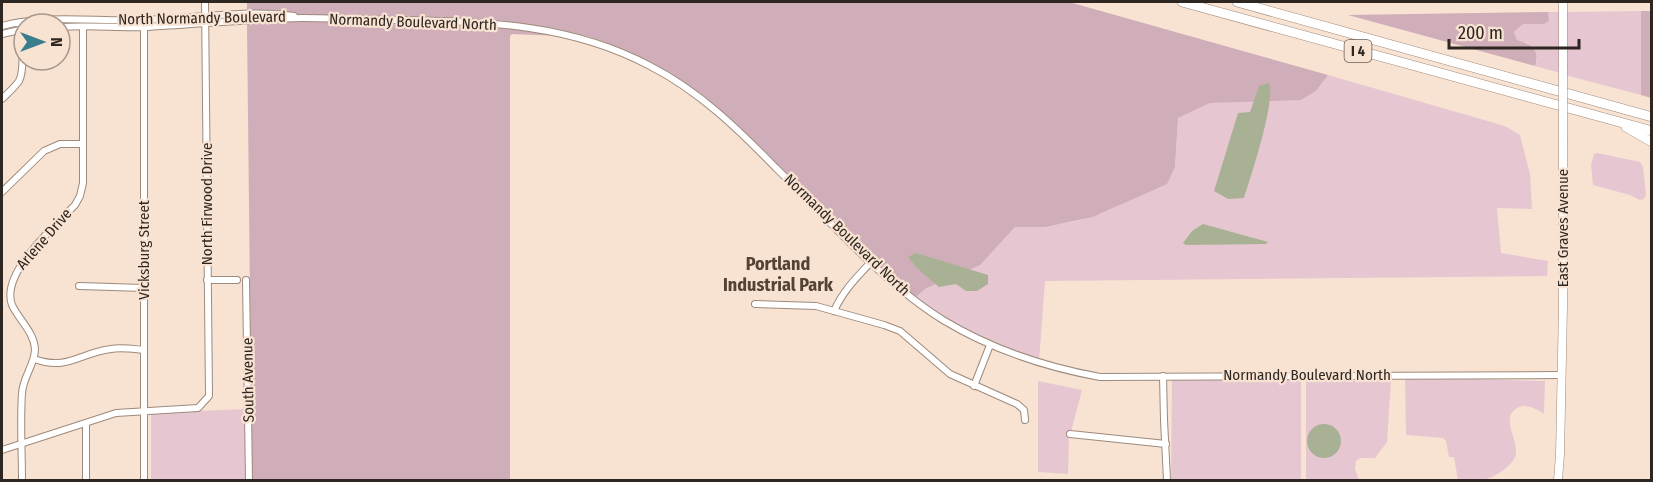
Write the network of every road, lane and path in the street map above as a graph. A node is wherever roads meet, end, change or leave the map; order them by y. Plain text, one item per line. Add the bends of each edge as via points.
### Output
1 (206, 2) edge
2 (1182, 2) edge
3 (1238, 2) edge
4 (1563, 2) edge
5 (303, 18) joint
6 (206, 19) junction
7 (144, 23) junction
8 (72, 25) edge
9 (72, 27) edge
10 (83, 27) junction
11 (21, 72) edge
12 (2, 99) edge
13 (1652, 117) edge
14 (1611, 119) junction
15 (1652, 131) edge
16 (1652, 142) edge
17 (83, 144) junction
18 (2, 192) edge
19 (871, 262) junction
20 (207, 280) junction
21 (237, 280) dead end
22 (246, 280) dead end
23 (79, 286) dead end
24 (144, 288) junction
25 (755, 304) dead end
26 (834, 311) junction
27 (990, 345) junction
28 (144, 350) junction
29 (34, 359) junction
30 (1561, 375) junction
31 (1163, 376) junction
32 (974, 386) junction
33 (144, 410) junction
34 (1025, 420) dead end
35 (86, 424) junction
36 (1070, 434) dead end
37 (22, 444) junction
38 (1166, 444) junction
39 (2, 450) edge
40 (1560, 455) junction
41 (22, 480) edge
42 (86, 480) edge
43 (144, 480) edge
44 (249, 480) edge
45 (1167, 480) edge
46 (1558, 480) edge
47 (1563, 480) edge

1 - 6 street, North Firwood Drive
2 - 14 highway, I 4
3 - 13 highway, I 4
4 - 30 main road, East Graves Avenue, bridge
5 - 6 street, North Normandy Boulevard
5 - 19 street, Normandy Boulevard North via 521,26 589,39 625,53 652,66 737,128
6 - 7 street, North Normandy Boulevard
6 - 20 street, North Firwood Drive
7 - 8 street, North Normandy Boulevard
7 - 10 street, North Normandy Boulevard
7 - 24 street, Vicksburg Street
9 - 10 street, North Normandy Boulevard
10 - 17 street, Arlene Drive
11 - 12 street
14 - 15 highway, I 4
14 - 16 highway
17 - 18 street via 60,144 44,151
17 - 29 street, Arlene Drive via 80,196 20,262 10,282 11,303 33,338
19 - 26 street via 849,284
19 - 27 street, Normandy Boulevard North via 937,316
20 - 21 street
20 - 33 street, North Firwood Drive via 209,396 198,408
22 - 44 street, South Avenue
23 - 24 street
24 - 28 street, Vicksburg Street
25 - 26 street via 799,304
26 - 32 street via 900,331 950,374
27 - 31 street, Normandy Boulevard North via 1068,371 1100,376
27 - 32 street
28 - 29 street via 110,349 64,363 48,364
28 - 33 street, Vicksburg Street
29 - 37 street via 22,392
30 - 31 street, Normandy Boulevard North
30 - 40 main road, East Graves Avenue
31 - 38 street
32 - 34 street via 1017,404 1024,410
33 - 35 street via 116,413
33 - 43 street, Vicksburg Street
35 - 37 street
35 - 42 street
36 - 38 street
37 - 39 street
37 - 41 street
38 - 45 street
40 - 46 main road, East Graves Avenue
40 - 47 main road, East Graves Avenue

